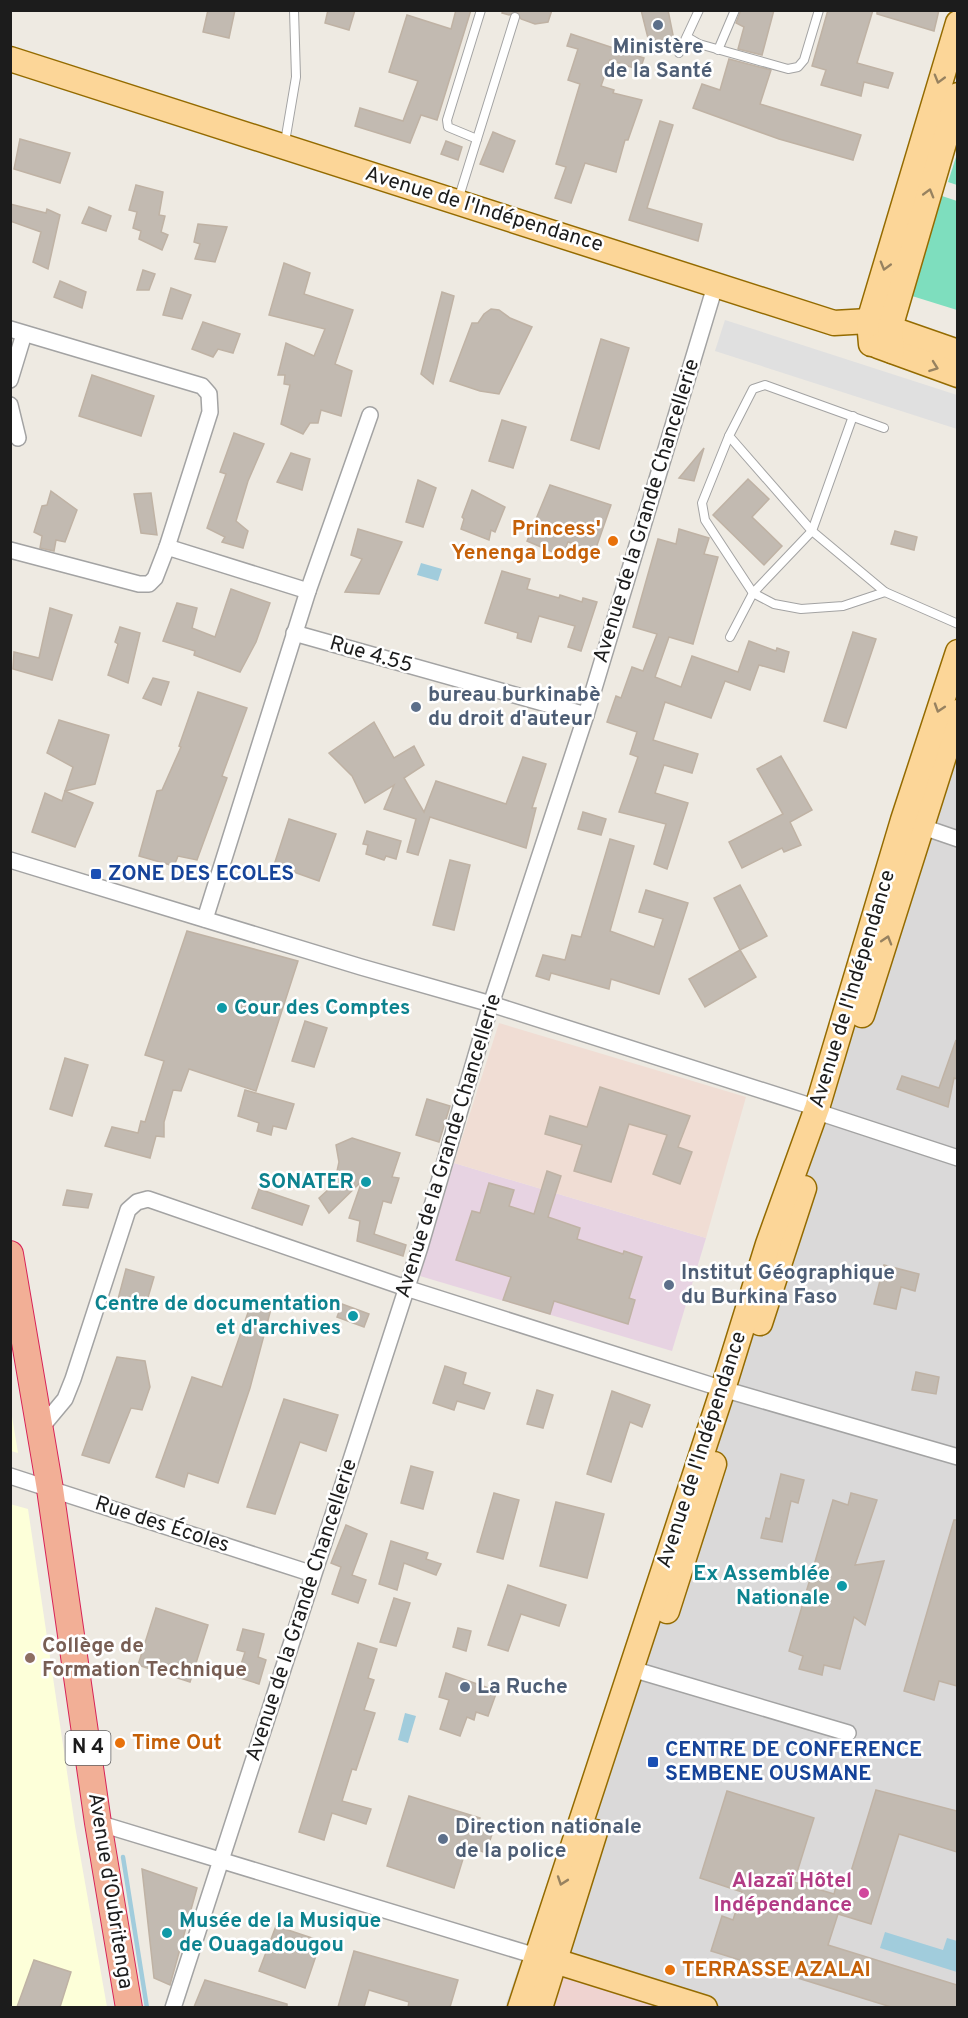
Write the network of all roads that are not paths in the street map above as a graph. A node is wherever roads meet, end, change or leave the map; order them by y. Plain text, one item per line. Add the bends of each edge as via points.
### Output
1 (294, 10) edge
2 (481, 10) edge
3 (699, 10) edge
4 (735, 10) edge
5 (819, 10) edge
6 (515, 17) dead end
7 (957, 23) edge
8 (687, 37) junction
9 (718, 50) junction
10 (679, 53) dead end
11 (10, 59) edge
12 (957, 95) edge
13 (477, 139) junction
14 (284, 147) junction
15 (458, 202) junction
16 (716, 283) junction
17 (17, 332) edge
18 (880, 336) junction
19 (957, 352) edge
20 (957, 375) edge
21 (10, 380) edge
22 (10, 405) edge
23 (370, 415) dead end
24 (854, 416) junction
25 (884, 428) dead end
26 (729, 436) junction
27 (18, 438) dead end
28 (812, 531) junction
29 (167, 547) junction
30 (10, 550) edge
31 (308, 591) junction
32 (885, 592) junction
33 (753, 593) junction
34 (957, 624) edge
35 (294, 633) junction
36 (730, 637) dead end
37 (957, 652) edge
38 (957, 712) edge
39 (586, 715) junction
40 (923, 827) junction
41 (957, 838) edge
42 (10, 860) edge
43 (205, 919) junction
44 (491, 1004) junction
45 (822, 1111) junction
46 (957, 1158) edge
47 (10, 1254) edge
48 (406, 1288) junction
49 (730, 1390) junction
50 (40, 1429) junction
51 (957, 1457) edge
52 (10, 1476) edge
53 (51, 1489) junction
54 (313, 1574) junction
55 (639, 1671) junction
56 (848, 1733) dead end
57 (98, 1823) junction
58 (221, 1858) junction
59 (545, 1959) junction
60 (129, 2007) edge
61 (173, 2007) edge
62 (520, 2007) edge
63 (540, 2007) edge
64 (705, 2007) edge

1 - 14 lane via 296,77
2 - 13 lane via 447,120 448,128
3 - 8 lane
4 - 9 lane
5 - 9 lane via 804,60 798,67 788,69
6 - 13 lane
7 -> 18 main road
8 - 9 lane
8 - 10 lane
11 - 14 main road, Avenue de l'Indépendance
18 -> 12 main road
13 - 15 lane
14 - 15 main road, Avenue de l'Indépendance
15 - 16 main road, Avenue de l'Indépendance
16 - 18 main road, Avenue de l'Indépendance
16 - 39 street, Avenue de la Grande Chancellerie
17 - 21 street
17 - 29 street via 202,386 209,394 210,412
18 - 19 main road, Avenue de l'Indépendance
18 -> 20 main road, Avenue de l'Indépendance
22 - 27 street
23 - 31 street
24 - 25 lane
24 - 26 lane via 765,386 753,389
24 - 28 lane
26 - 28 lane
26 - 33 lane via 702,502 705,520
28 - 32 lane
28 - 33 lane
29 - 30 street via 149,584
29 - 31 street
31 - 35 street
32 - 33 lane via 843,606 801,609 774,604
32 - 34 lane
33 - 36 lane
35 - 39 street, Rue 4.55
35 - 43 street
37 -> 45 main road, Avenue de l'Indépendance via 903,820
38 - 40 main road, Avenue de l'Indépendance
39 - 44 street, Avenue de la Grande Chancellerie
40 - 41 street
45 -> 40 main road, Avenue de l'Indépendance via 882,959
42 - 43 street
43 - 44 street
44 - 45 street
44 - 48 street, Avenue de la Grande Chancellerie
45 - 46 street
45 - 49 main road, Avenue de l'Indépendance
47 - 50 highway, N 4
48 - 49 street
48 - 50 street via 148,1199 137,1202 128,1210 73,1379 59,1407
48 - 54 street, Avenue de la Grande Chancellerie
49 - 51 street
49 - 55 main road, Avenue de l'Indépendance
50 - 53 highway, N 4
52 - 53 street, Rue des Écoles
53 - 54 street, Rue des Écoles
53 - 57 highway, Avenue d'Oubritenga / N 4
54 - 58 street, Avenue de la Grande Chancellerie
55 - 56 street
55 - 59 main road, Avenue de l'Indépendance
55 -> 59 main road, Avenue de l'Indépendance via 591,1808
57 - 58 street
57 - 60 highway, Avenue d'Oubritenga / N 4
58 - 59 street
58 - 61 street, Avenue de la Grande Chancellerie
59 - 62 main road, Avenue de l'Indépendance
59 - 63 main road, Avenue de l'Indépendance
59 - 64 main road

